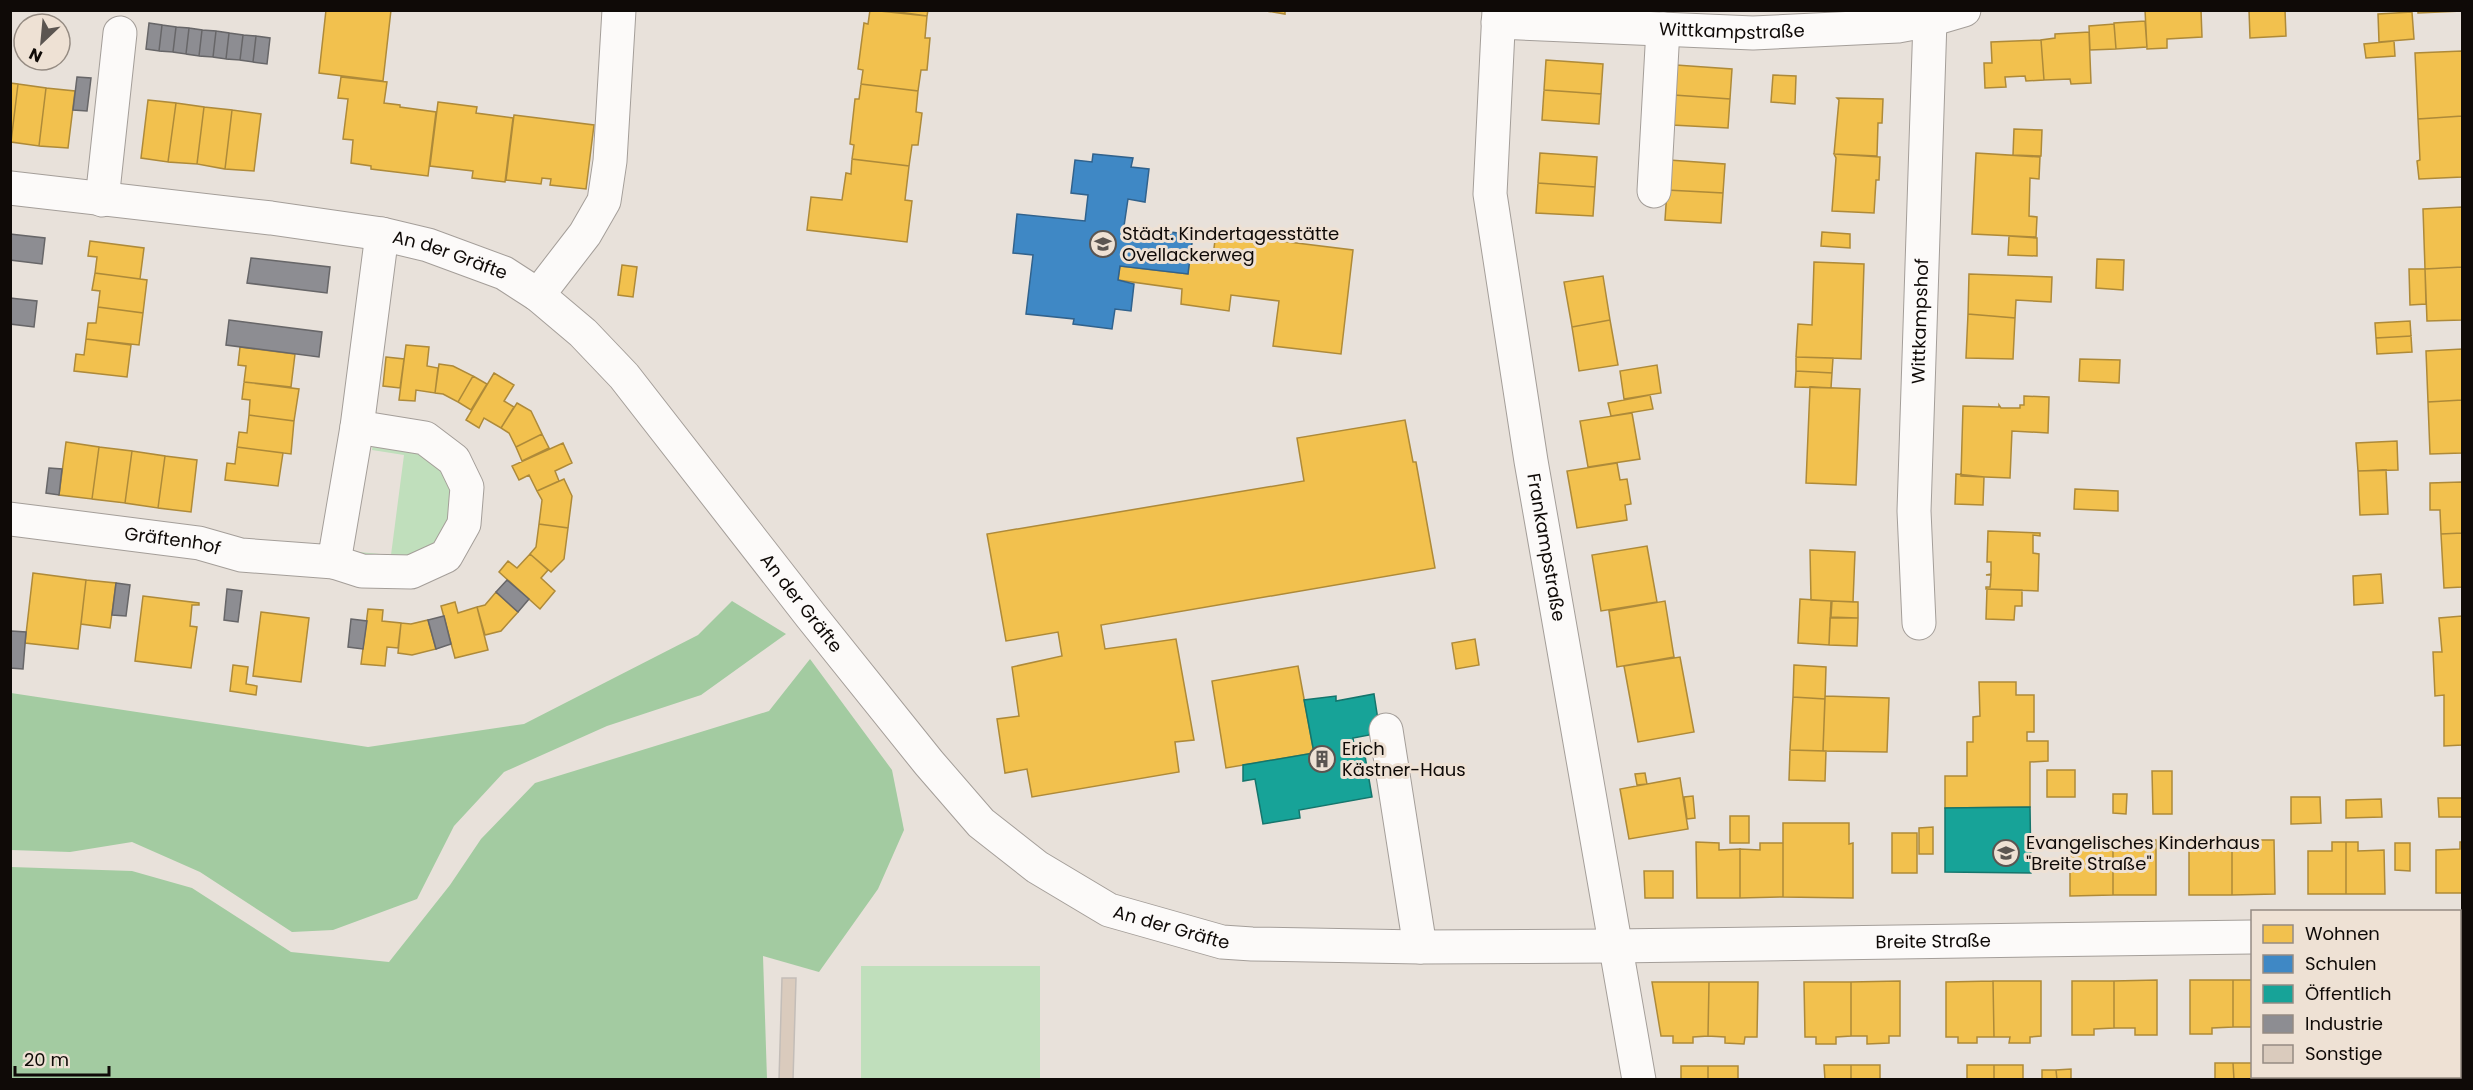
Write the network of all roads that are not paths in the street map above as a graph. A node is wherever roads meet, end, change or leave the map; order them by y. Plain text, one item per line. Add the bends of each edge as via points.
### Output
1 (619, 10) edge
2 (1964, 10) edge
3 (1499, 16) edge
4 (1930, 20) junction
5 (1663, 28) junction
6 (120, 33) dead end
7 (10, 188) edge
8 (1654, 191) dead end
9 (102, 200) junction
10 (382, 234) junction
11 (538, 295) junction
12 (357, 427) junction
13 (10, 519) edge
14 (333, 562) junction
15 (1919, 623) dead end
16 (1386, 730) dead end
17 (2251, 937) edge
18 (1614, 946) junction
19 (1419, 947) junction
20 (1639, 1080) edge

1 - 11 street via 604,201 585,234
2 - 4 street, Wittkampstraße
3 - 5 street, Wittkampstraße
3 - 18 street, Frankampstraße via 1490,194 1530,461
4 - 5 street, Wittkampstraße via 1898,26 1753,33
4 - 15 street, Wittkampshof via 1914,511
5 - 8 street
6 - 9 street
7 - 9 street, An der Gräfte
9 - 10 street, An der Gräfte
10 - 11 street, An der Gräfte via 428,245 504,273
10 - 12 street
11 - 19 street, An der Gräfte via 583,333 624,376 811,616 966,806 981,823 1037,867 1108,910 1222,942
12 - 14 street
12 - 14 street, Gräftenhof via 425,438 454,460 467,487 464,524 446,555 411,572 362,571
13 - 14 street, Gräftenhof via 199,543 240,555
16 - 19 street
17 - 18 street, Breite Straße
18 - 19 street, An der Gräfte
18 - 20 street, Frankampstraße

